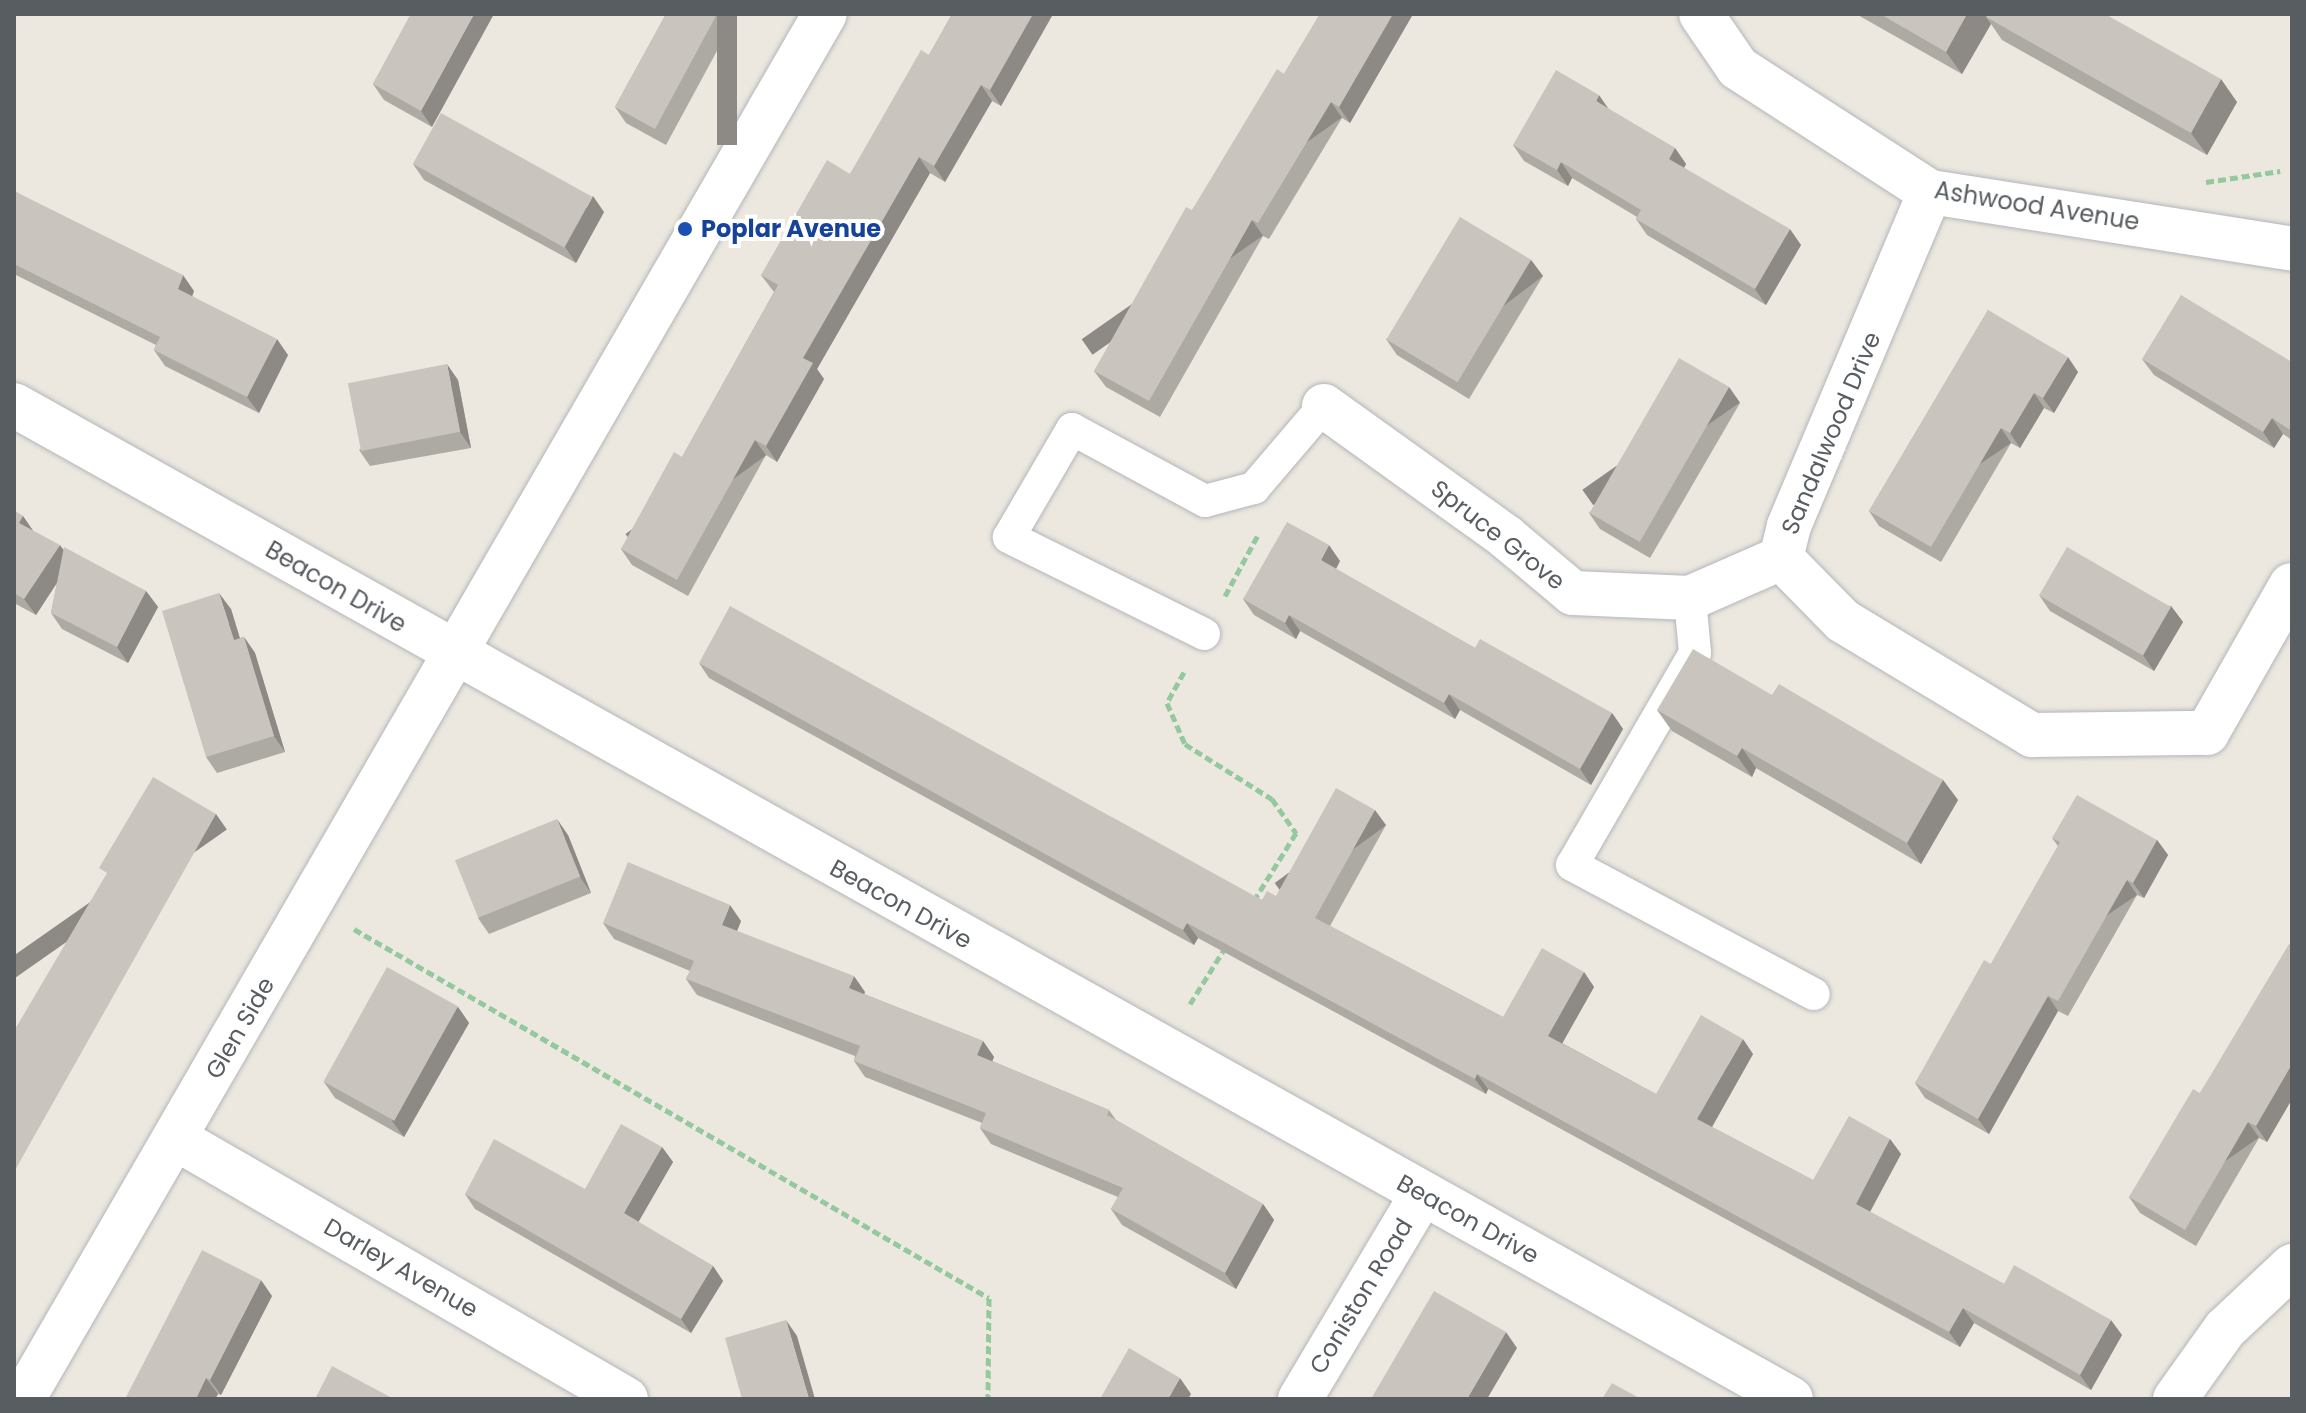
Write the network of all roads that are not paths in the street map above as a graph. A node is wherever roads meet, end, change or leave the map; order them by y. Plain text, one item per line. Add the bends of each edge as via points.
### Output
1 (825, 14) edge
2 (1701, 14) edge
3 (1930, 192) junction
4 (2292, 249) edge
5 (14, 405) edge
6 (1324, 406) joint
7 (1781, 558) junction
8 (2291, 585) edge
9 (1690, 598) junction
10 (1204, 634) road end
11 (456, 657) junction
12 (1814, 994) dead end
13 (175, 1138) junction
14 (1422, 1194) junction
15 (2292, 1266) edge
16 (23, 1399) edge
17 (626, 1399) edge
18 (1300, 1399) edge
19 (1791, 1399) edge
20 (2175, 1399) edge

1 - 11 street
2 - 3 street, Ashwood Avenue via 1738,68
3 - 4 street, Ashwood Avenue
3 - 7 street, Sandalwood Drive via 1789,526
5 - 11 street, Beacon Drive
6 - 9 street, Spruce Grove via 1506,537 1573,593
6 - 10 lane via 1254,488 1205,501 1072,429 1009,537
7 - 8 street, Sandalwood Drive via 1843,621 2032,735 2207,733
7 - 9 street, Spruce Grove
9 - 12 lane via 1695,653 1572,865
11 - 13 street, Glen Side
11 - 14 street, Beacon Drive
13 - 16 street, Glen Side
13 - 17 street, Darley Avenue
14 - 18 street, Coniston Road
14 - 19 street, Beacon Drive
15 - 20 street via 2225,1329

